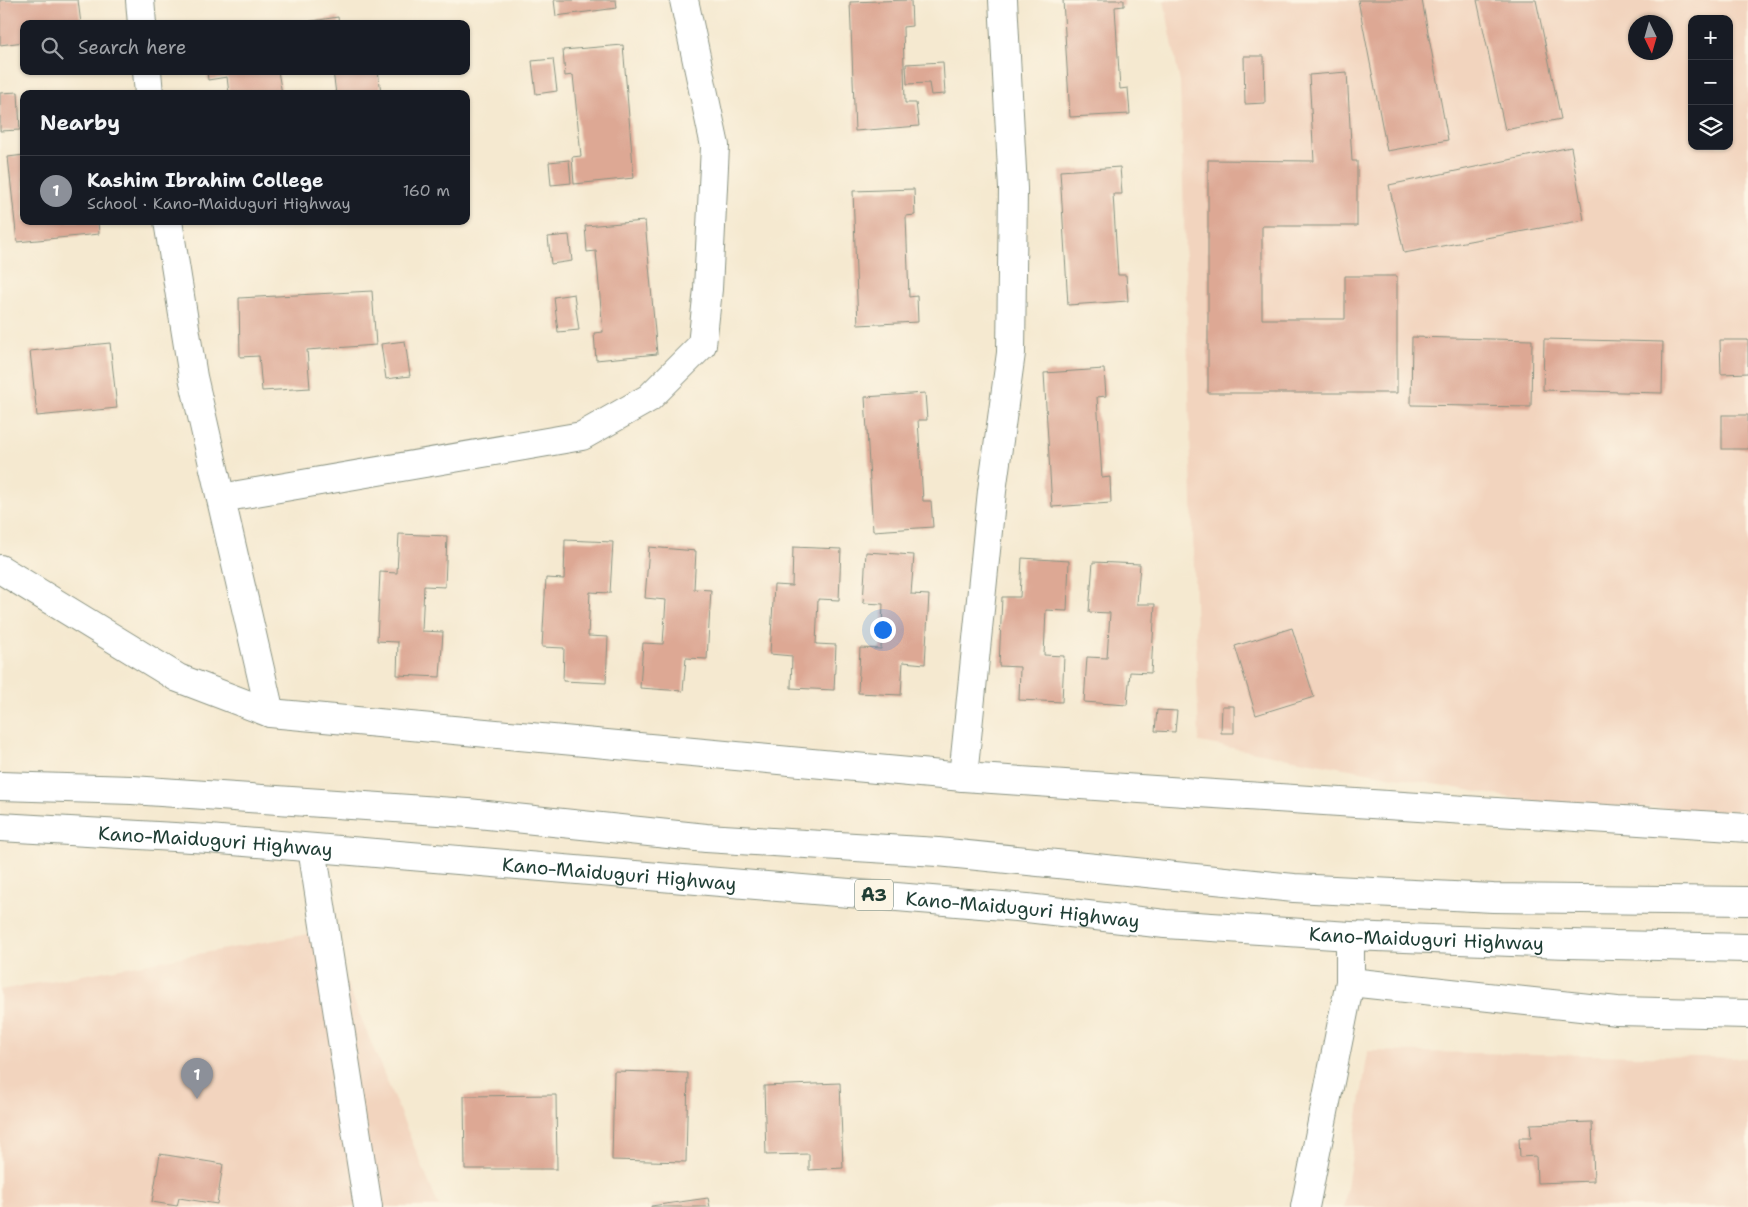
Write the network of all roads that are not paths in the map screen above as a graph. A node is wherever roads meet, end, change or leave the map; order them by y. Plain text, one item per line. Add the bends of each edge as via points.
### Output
1 (140, 0) edge
2 (684, 0) edge
3 (1003, 0) edge
4 (142, 20) edge
5 (147, 75) edge
6 (149, 90) edge
7 (169, 225) edge
8 (221, 498) junction
9 (0, 569) edge
10 (270, 713) junction
11 (963, 777) junction
12 (0, 786) edge
13 (0, 827) edge
14 (1748, 828) edge
15 (312, 848) junction
16 (1748, 901) edge
17 (1350, 936) junction
18 (1748, 948) edge
19 (1350, 982) junction
20 (1748, 1014) edge
21 (368, 1207) edge
22 (1305, 1207) edge

1 - 4 main road
2 - 8 main road via 715,146 702,345 649,398 582,436
3 - 11 main road via 1013,189 1011,353 992,491
5 - 6 main road
7 - 8 main road via 193,377
8 - 10 main road
9 - 10 main road via 178,678
10 - 11 main road
11 - 14 main road
12 - 16 main road via 132,790 468,813 706,838 938,852 1294,888 1493,898
13 - 15 main road, Kano-Maiduguri Highway / A3
15 - 17 main road, Kano-Maiduguri Highway / A3 via 1027,908 1166,924
15 - 21 main road
17 - 18 main road, Kano-Maiduguri Highway / A3
17 - 19 main road
19 - 20 main road via 1617,1011
19 - 22 main road

